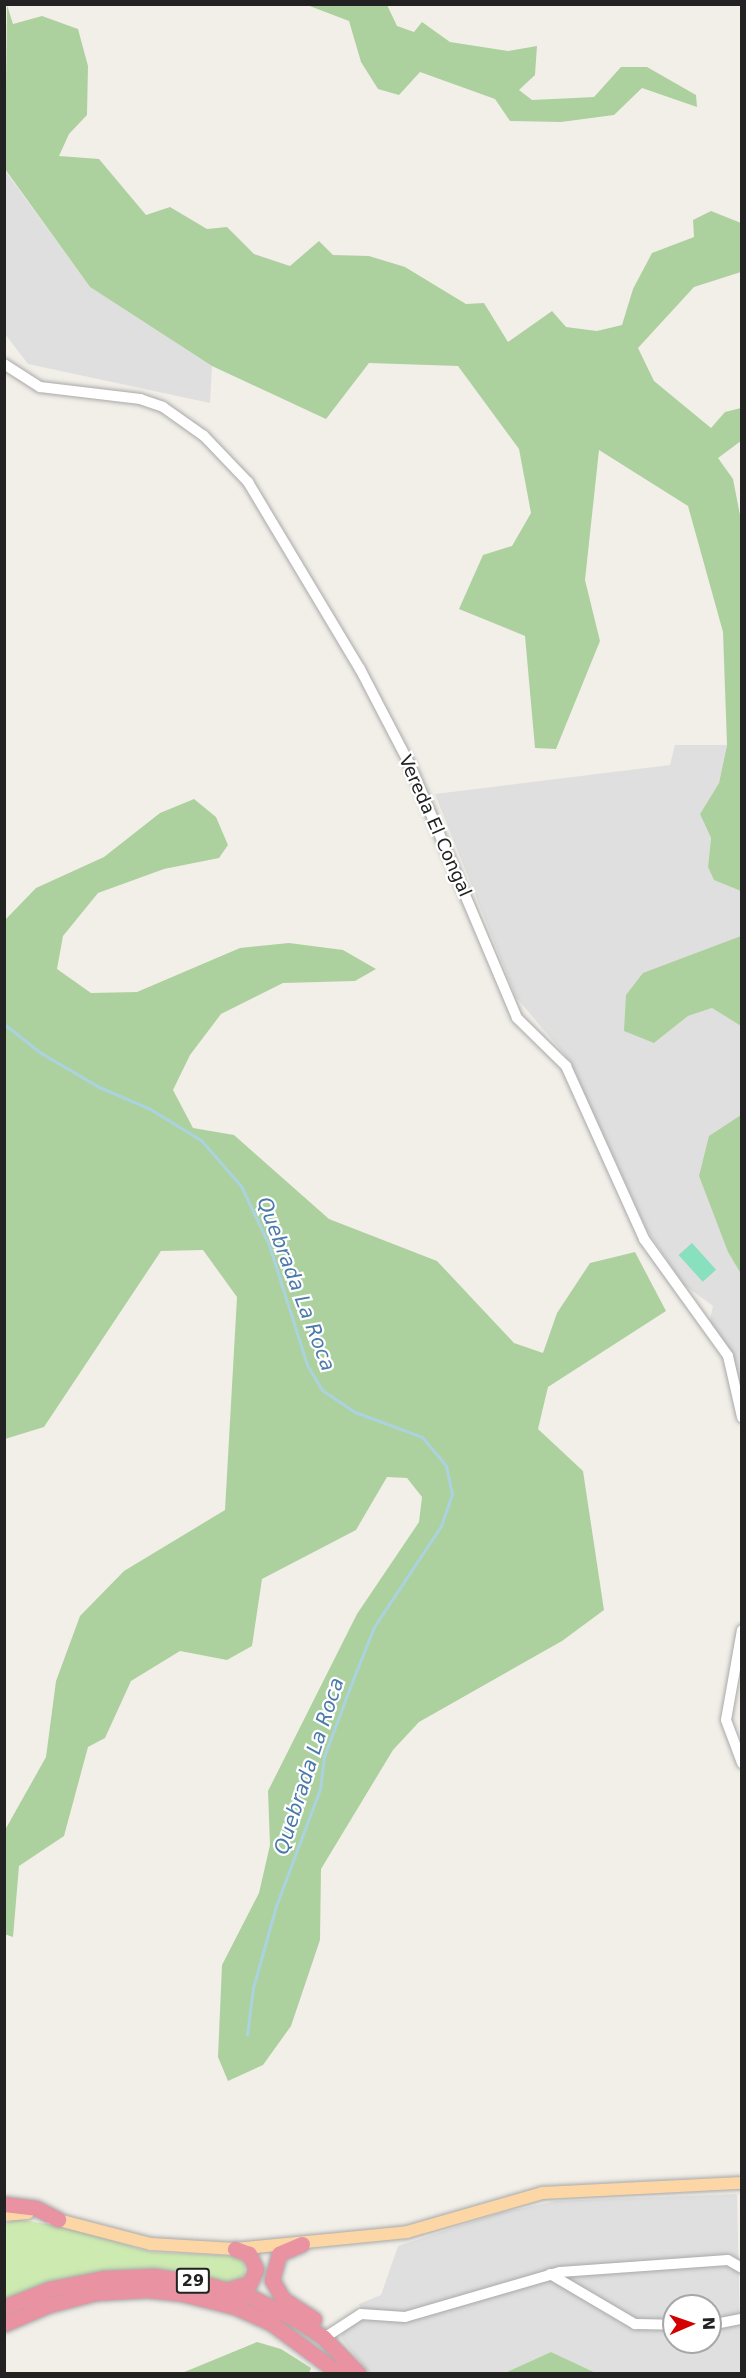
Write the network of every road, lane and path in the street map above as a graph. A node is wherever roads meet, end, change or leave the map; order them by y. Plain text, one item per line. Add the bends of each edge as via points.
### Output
1 (4, 364) edge
2 (741, 1417) edge
3 (741, 1630) edge
4 (741, 1763) edge
5 (741, 2183) edge
6 (4, 2204) edge
7 (4, 2215) edge
8 (58, 2219) junction
9 (302, 2244) junction
10 (235, 2248) junction
11 (741, 2268) edge
12 (550, 2274) junction
13 (229, 2289) junction
14 (4, 2307) edge
15 (29, 2312) junction
16 (741, 2319) edge
17 (722, 2323) edge
18 (4, 2324) edge
19 (662, 2325) edge
20 (4, 2330) edge
21 (327, 2335) junction
22 (340, 2373) edge
23 (360, 2373) edge

1 - 2 street, Vereda El Congal via 40,387 140,399 164,407 204,436 248,482 360,669 411,767 517,1018 566,1066 644,1239 728,1356
3 - 4 street via 726,1720
5 - 9 main road via 542,2193 408,2232
6 - 8 highway via 36,2208
7 - 8 main road via 20,2212
8 - 10 main road via 152,2244
9 - 10 main road
9 - 21 highway via 287,2247 274,2261 273,2286
10 - 13 highway via 249,2254 254,2276 244,2288
11 - 12 street via 728,2260
12 - 19 street via 636,2324
12 - 21 street via 405,2317 361,2314
13 - 14 highway, 29 via 178,2279 124,2276 66,2284
13 - 21 highway, 29
15 - 18 highway, 29
15 - 20 highway
15 - 22 highway, 29 via 80,2296 128,2290 203,2298 271,2323
16 - 17 street
21 - 23 highway

